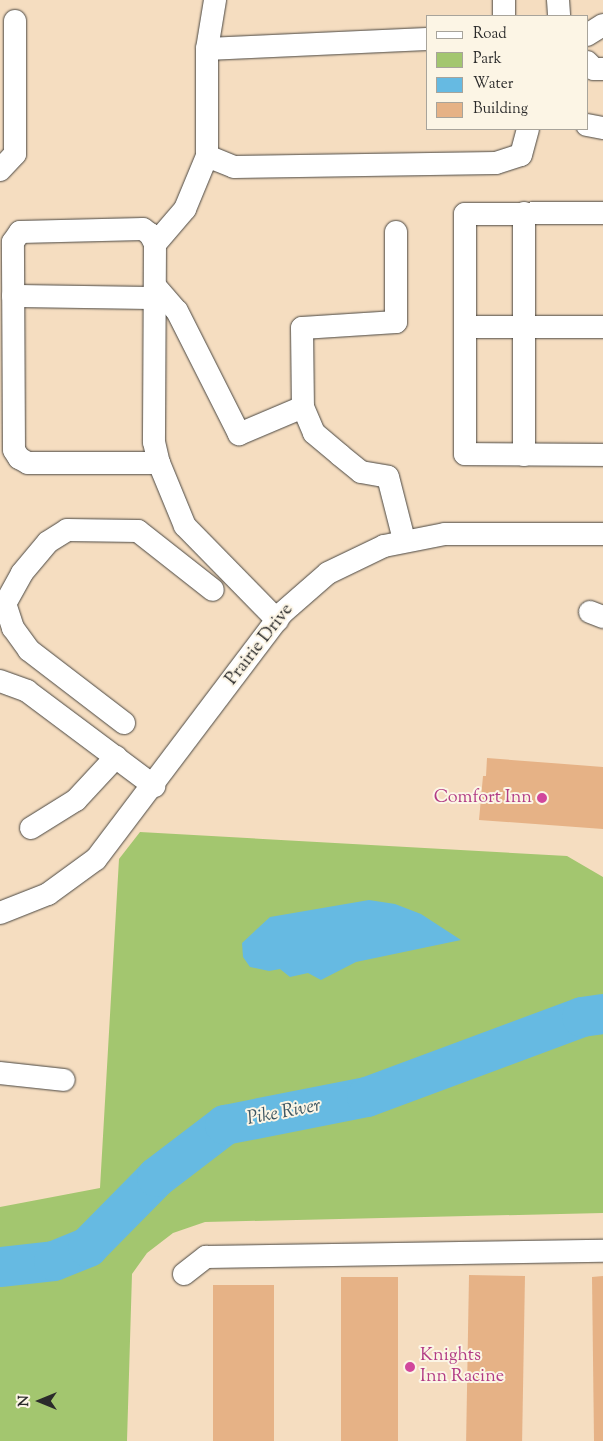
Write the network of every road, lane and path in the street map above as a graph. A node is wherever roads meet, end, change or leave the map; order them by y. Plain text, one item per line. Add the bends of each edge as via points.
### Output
1 (215, 0) edge
2 (504, 0) edge
3 (558, 0) edge
4 (504, 15) edge
5 (559, 15) edge
6 (14, 21) dead end
7 (603, 25) edge
8 (588, 34) edge
9 (426, 39) edge
10 (207, 49) junction
11 (588, 63) edge
12 (603, 69) edge
13 (588, 126) edge
14 (603, 128) edge
15 (528, 130) edge
16 (207, 156) junction
17 (0, 170) edge
18 (524, 213) junction
19 (603, 213) edge
20 (396, 232) dead end
21 (155, 244) junction
22 (155, 292) junction
23 (13, 296) junction
24 (466, 327) junction
25 (524, 327) junction
26 (603, 327) edge
27 (303, 407) junction
28 (6, 415) edge
29 (524, 455) junction
30 (603, 456) edge
31 (159, 463) junction
32 (187, 529) junction
33 (603, 534) edge
34 (404, 540) junction
35 (158, 547) junction
36 (213, 590) dead end
37 (277, 620) junction
38 (0, 681) edge
39 (124, 723) dead end
40 (116, 758) junction
41 (154, 786) junction
42 (31, 828) dead end
43 (0, 913) edge
44 (0, 1073) edge
45 (64, 1080) dead end
46 (603, 1251) edge
47 (184, 1274) dead end

1 - 10 street
2 - 4 street
3 - 5 street
6 - 17 street via 14,154
7 - 8 street
9 - 10 street
10 - 16 street
11 - 12 street via 594,69
13 - 14 street
15 - 16 street via 521,155 496,163 234,167
16 - 21 street via 185,209
18 - 19 street
18 - 24 street via 466,214
18 - 25 street
20 - 27 street via 396,322 302,328
21 - 22 street
21 - 23 street via 143,229 20,232 13,242
22 - 23 street
22 - 27 street via 177,311 239,434
22 - 31 street via 154,442
23 - 28 street
24 - 25 street
24 - 29 street via 465,454
25 - 26 street
25 - 29 street
27 - 34 street via 314,433 340,455 361,472 388,477
28 - 31 street via 14,450 28,463
29 - 30 street
31 - 32 street
32 - 35 street via 170,534
32 - 37 street
33 - 34 street, Prairie Drive via 445,534
34 - 37 street, Prairie Drive via 365,553 328,573 296,599
35 - 36 street
35 - 39 street via 138,531 68,530 48,542 22,573 5,604 13,628 29,650
37 - 41 street, Prairie Drive
38 - 40 street via 27,691
40 - 41 street
40 - 42 street via 76,800
41 - 43 street, Prairie Drive via 96,859 48,894
44 - 45 street
46 - 47 street via 206,1257

